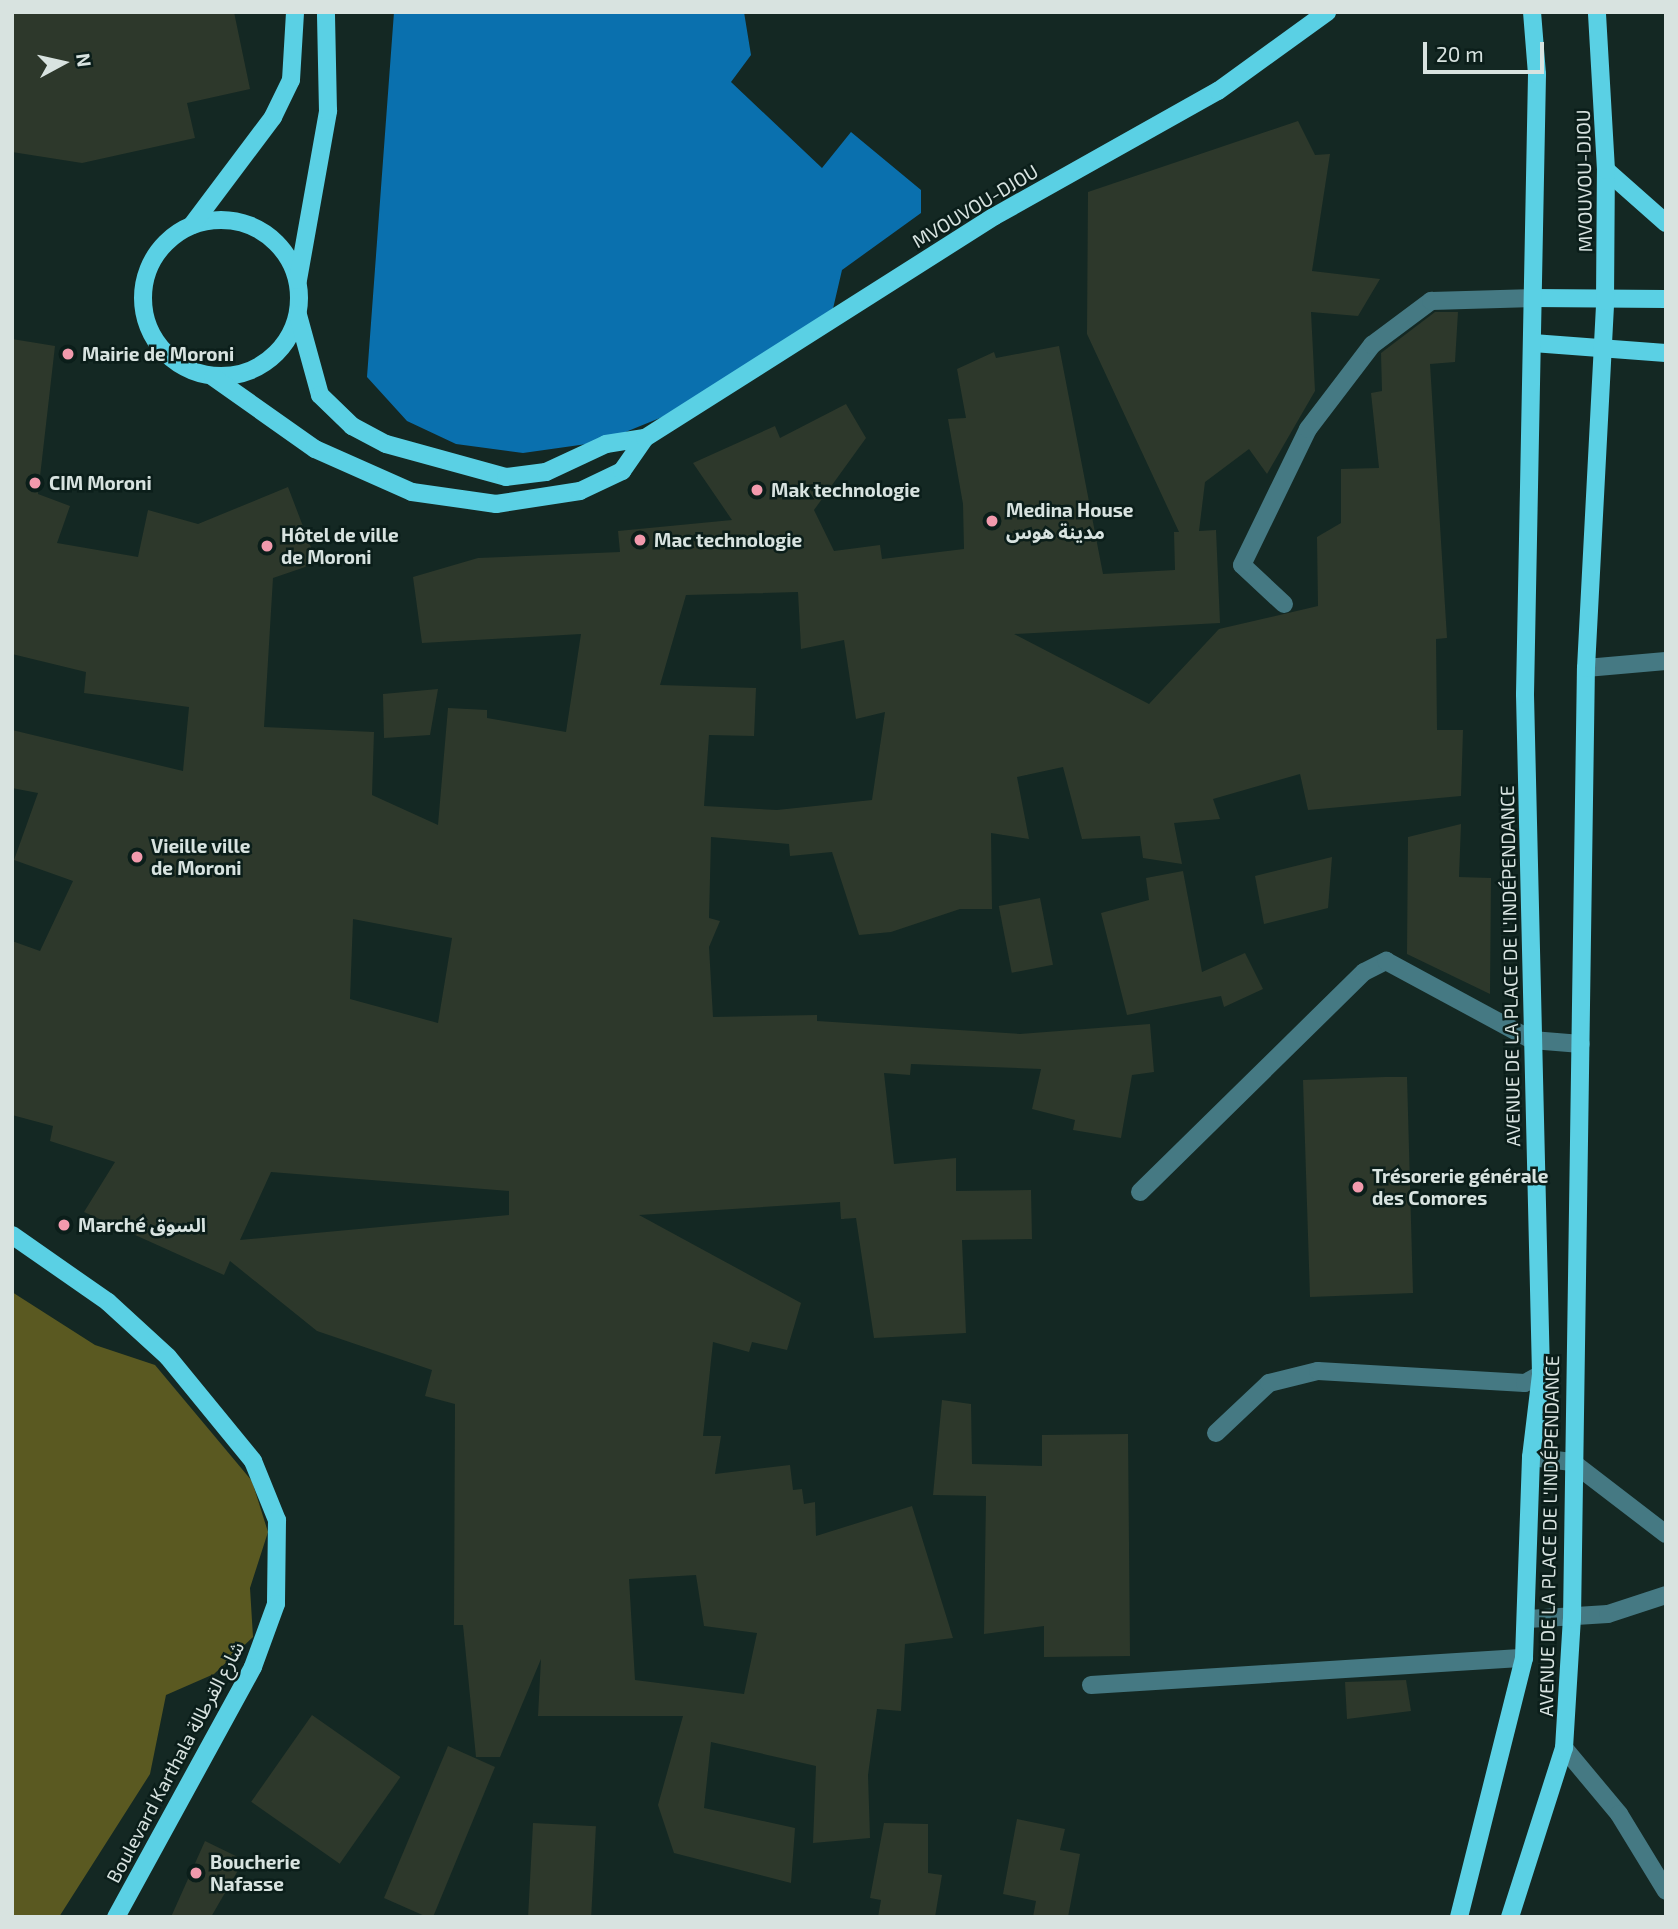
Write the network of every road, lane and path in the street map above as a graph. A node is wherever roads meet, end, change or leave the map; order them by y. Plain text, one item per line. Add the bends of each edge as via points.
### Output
1 (295, 12) edge
2 (326, 12) edge
3 (1327, 12) edge
4 (1532, 12) edge
5 (1597, 12) edge
6 (1606, 170) junction
7 (1666, 223) edge
8 (192, 225) junction
9 (298, 283) junction
10 (1533, 298) junction
11 (1666, 299) edge
12 (1605, 301) junction
13 (298, 314) junction
14 (1533, 343) junction
15 (1602, 349) junction
16 (1666, 353) edge
17 (213, 377) junction
18 (645, 438) junction
19 (1284, 604) dead end
20 (1666, 661) edge
21 (1586, 668) junction
22 (1532, 1040) junction
23 (1581, 1044) junction
24 (1140, 1192) dead end
25 (12, 1235) edge
26 (1541, 1374) junction
27 (1216, 1433) dead end
28 (1531, 1457) junction
29 (1572, 1462) junction
30 (1666, 1534) edge
31 (1666, 1595) edge
32 (1528, 1619) junction
33 (1572, 1619) junction
34 (1524, 1658) junction
35 (1091, 1685) dead end
36 (1564, 1748) junction
37 (1666, 1891) edge
38 (116, 1917) edge
39 (1459, 1917) edge
40 (1510, 1917) edge

1 - 8 main road via 291,80 273,117
2 - 9 main road via 328,111
3 - 18 main road, MVOUVOU-DJOU via 1218,90 995,216
4 - 10 main road
5 - 6 main road, MVOUVOU-DJOU
6 - 7 main road
6 - 12 main road, MVOUVOU-DJOU
8 - 9 main road via 237,221 258,229 283,252
8 - 17 main road via 152,258 143,309 166,355
9 - 13 main road
10 - 12 main road
10 - 14 main road, AVENUE DE LA PLACE DE L'INDÉPENDANCE
10 - 19 street via 1431,301 1372,345 1308,429 1242,565
11 - 12 main road
12 - 15 main road, MVOUVOU-DJOU
13 - 17 main road via 276,355 258,369
13 - 18 main road, MVOUVOU-DJOU via 320,395 352,426 386,444 506,477 546,472 606,444
14 - 15 main road
14 - 22 main road, AVENUE DE LA PLACE DE L'INDÉPENDANCE via 1525,694
15 - 16 main road
15 - 21 main road, AVENUE DE LA PLACE DE L'INDÉPENDANCE
17 - 18 main road, MVOUVOU-DJOU via 315,450 367,476 451,499 534,502 579,491 622,471
20 - 21 street
21 - 23 main road, AVENUE DE LA PLACE DE L'INDÉPENDANCE
22 - 23 street
22 - 24 street via 1386,961 1364,972
22 - 26 main road, AVENUE DE LA PLACE DE L'INDÉPENDANCE
23 - 29 main road, AVENUE DE LA PLACE DE L'INDÉPENDANCE
25 - 38 main road, Boulevard Karthala شارع القرطالة via 108,1302 168,1357 253,1461 278,1520 276,1604 253,1667
26 - 27 street via 1525,1383 1318,1371 1269,1383
26 - 28 main road, AVENUE DE LA PLACE DE L'INDÉPENDANCE
28 - 29 street
28 - 32 main road, AVENUE DE LA PLACE DE L'INDÉPENDANCE
29 - 30 street
29 - 33 main road, AVENUE DE LA PLACE DE L'INDÉPENDANCE
31 - 33 street
32 - 33 street
32 - 34 main road, AVENUE DE LA PLACE DE L'INDÉPENDANCE
33 - 36 main road, AVENUE DE LA PLACE DE L'INDÉPENDANCE
34 - 35 street
34 - 39 main road, AVENUE DE LA PLACE DE L'INDÉPENDANCE
36 - 37 street via 1619,1814
36 - 40 main road, AVENUE DE LA PLACE DE L'INDÉPENDANCE

